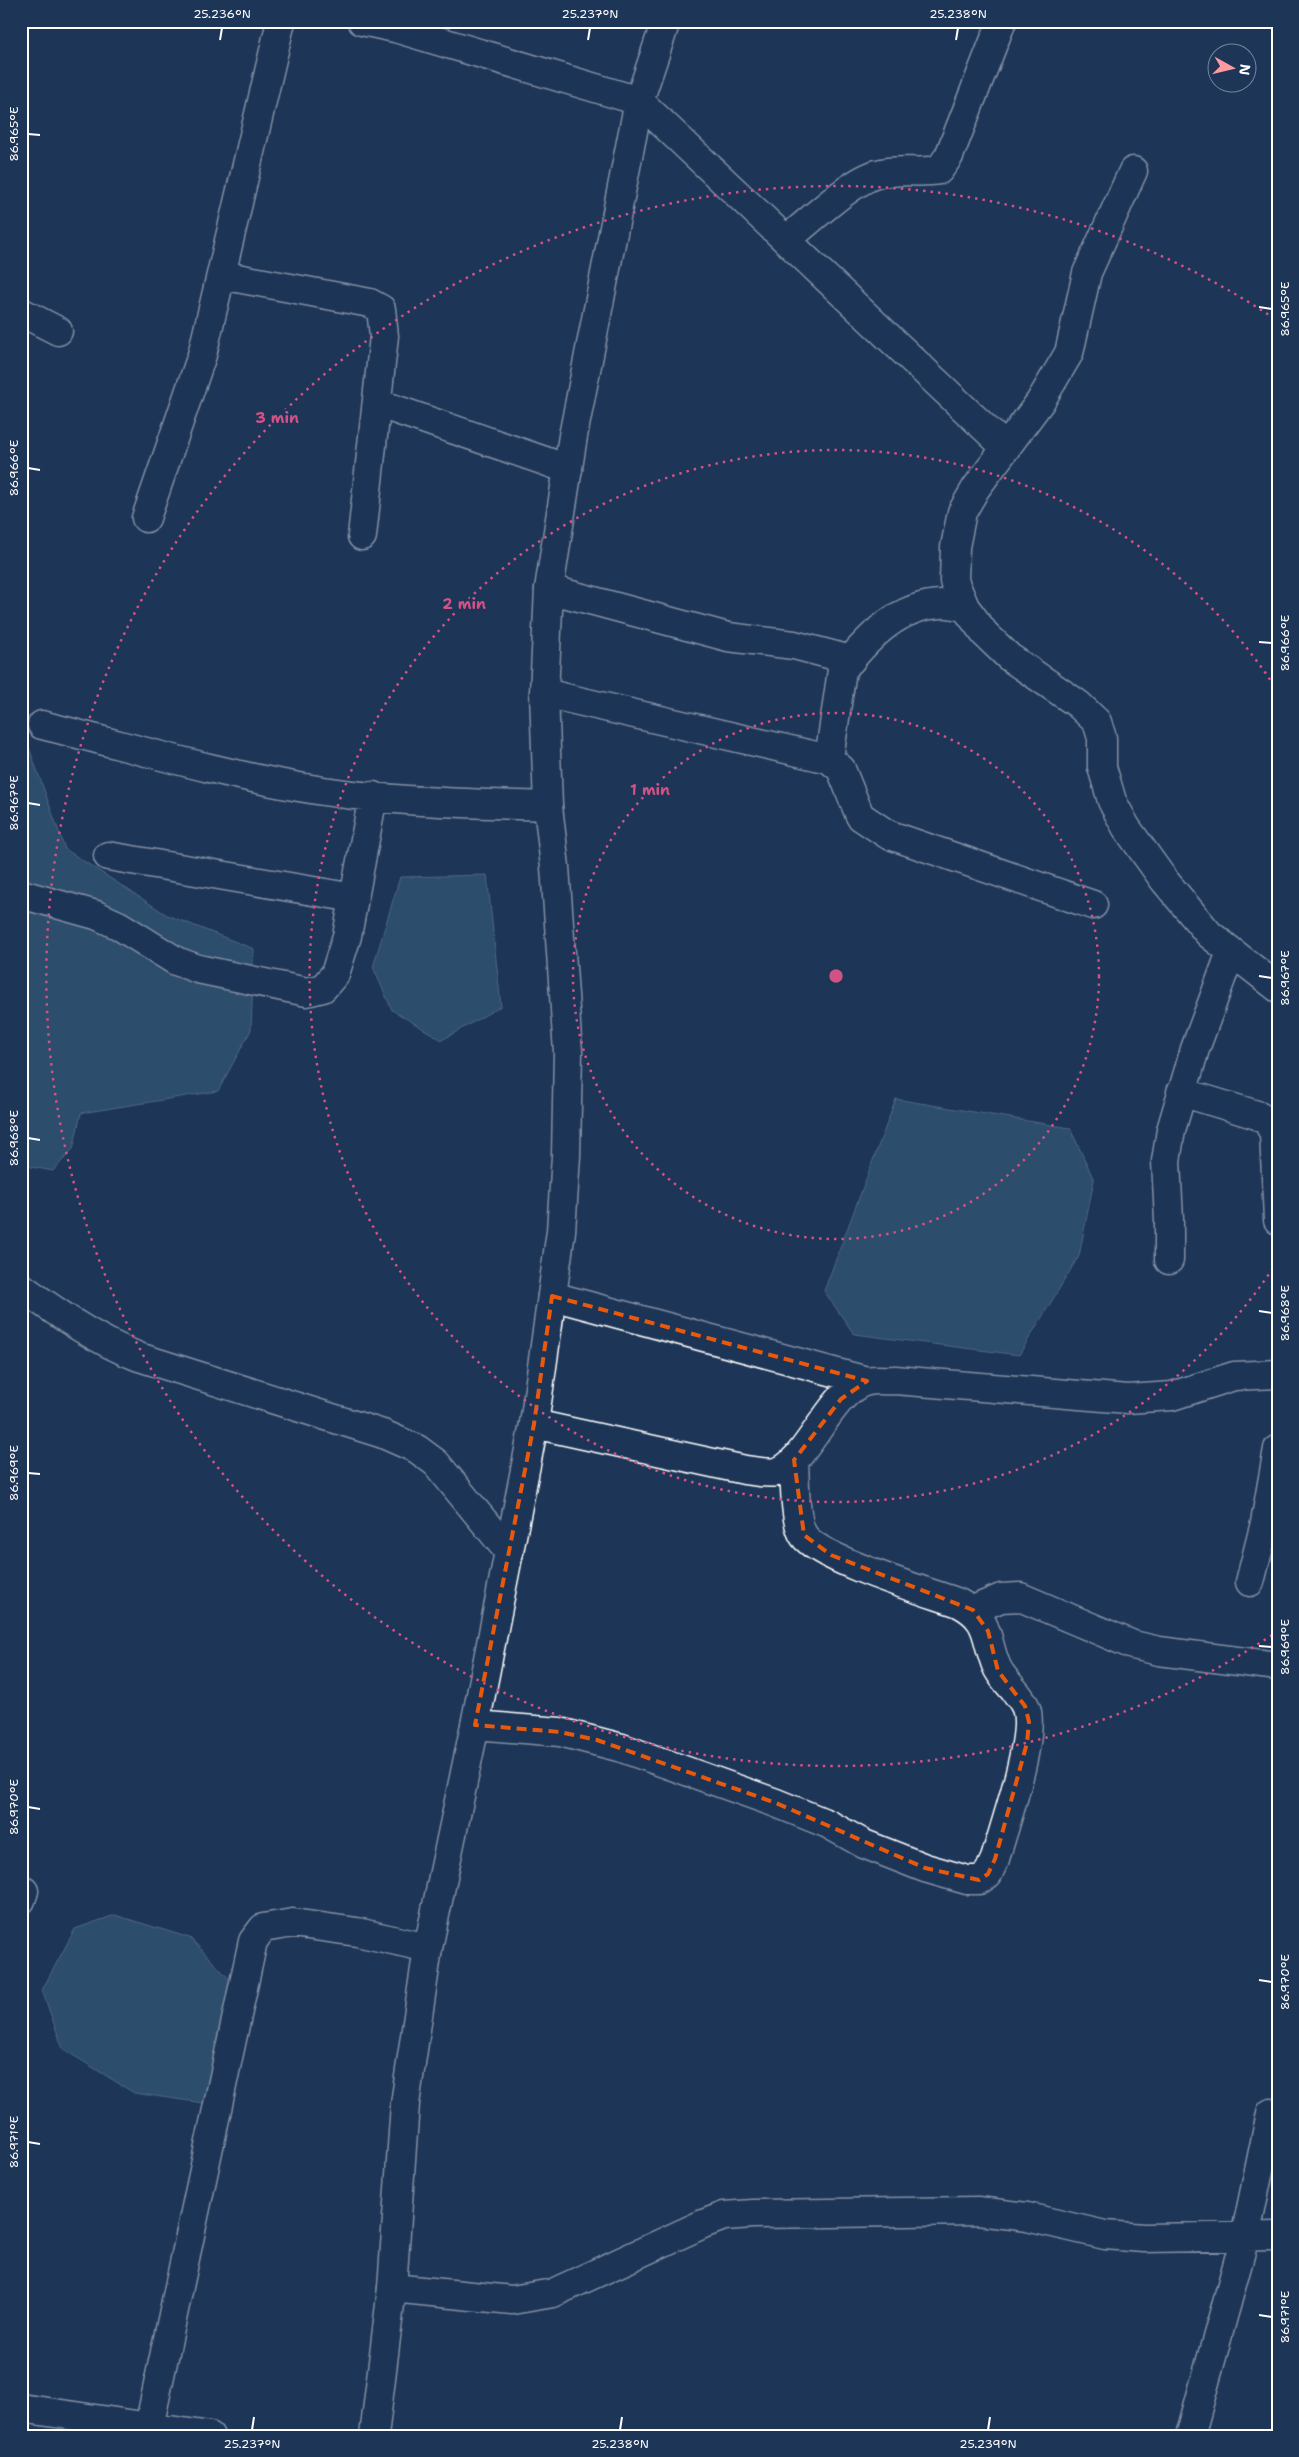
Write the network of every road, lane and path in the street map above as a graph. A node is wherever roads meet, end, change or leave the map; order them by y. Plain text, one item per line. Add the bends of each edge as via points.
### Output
1 (281, 21) edge
2 (362, 21) edge
3 (666, 21) edge
4 (1002, 21) edge
5 (638, 101) junction
6 (1133, 171) dead end
7 (786, 240) junction
8 (221, 275) junction
9 (21, 312) edge
10 (58, 331) dead end
11 (377, 403) junction
12 (1006, 448) junction
13 (568, 469) junction
14 (146, 518) dead end
15 (362, 536) dead end
16 (549, 589) junction
17 (965, 607) junction
18 (851, 660) junction
19 (544, 693) junction
20 (42, 725) dead end
21 (829, 758) junction
22 (373, 796) junction
23 (548, 806) junction
24 (108, 856) dead end
25 (21, 894) edge
26 (354, 898) junction
27 (1093, 905) dead end
28 (1231, 952) junction
29 (1278, 988) edge
30 (1181, 1092) junction
31 (1272, 1122) edge
32 (1278, 1220) edge
33 (1168, 1260) dead end
34 (21, 1287) edge
35 (552, 1296) junction
36 (1278, 1374) edge
37 (867, 1381) junction
38 (534, 1424) junction
39 (1278, 1450) edge
40 (794, 1460) junction
41 (509, 1552) junction
42 (1250, 1582) dead end
43 (972, 1610) junction
44 (1278, 1666) edge
45 (475, 1725) junction
46 (428, 1948) junction
47 (1271, 2113) dead end
48 (1278, 2236) edge
49 (1245, 2237) junction
50 (392, 2288) junction
51 (21, 2408) edge
52 (149, 2427) junction
53 (210, 2436) edge
54 (374, 2436) edge
55 (1190, 2436) edge

1 - 8 street
2 - 5 street
3 - 5 street
4 - 7 street via 949,156 939,170 876,174 856,184
5 - 7 street
5 - 13 street
6 - 12 street via 1086,272 1069,353 1040,402
7 - 12 street
8 - 11 street via 370,303 381,309 384,336
8 - 14 street via 202,355
9 - 10 street
11 - 13 street
11 - 15 street
12 - 17 street via 962,512 955,547 954,581
13 - 16 street
16 - 18 street via 728,637 794,645
16 - 19 street
17 - 18 street via 943,604 915,609 880,627
17 - 28 street via 985,634 1009,657 1078,704 1097,722 1102,738 1102,767 1112,800 1126,827 1192,914
18 - 21 street via 842,670
19 - 21 street
19 - 23 street
20 - 22 street via 299,788
21 - 27 street via 841,769 860,816 887,834
22 - 23 street via 444,803
22 - 26 street
23 - 35 street via 568,1060 566,1165
24 - 26 street
25 - 26 street via 96,915 176,961 198,969 307,992 323,988 335,974
28 - 29 street
28 - 30 street
30 - 31 street
30 - 33 street via 1166,1161
31 - 32 street
34 - 41 street via 109,1345 383,1434 417,1449 436,1463
35 - 37 street
35 - 38 street
36 - 37 street via 1234,1376 1153,1399 895,1380
37 - 40 street via 841,1399
38 - 40 street via 745,1470 776,1472
38 - 41 street
39 - 42 street
40 - 43 street via 800,1524 804,1536 812,1544 873,1573
41 - 45 street
43 - 44 street via 1001,1598 1020,1597 1133,1645
43 - 45 street via 988,1631 998,1670 1025,1706 1029,1722 1027,1743 994,1860 988,1874 979,1880 967,1880 925,1868 776,1803 597,1740 560,1732
45 - 46 street
46 - 50 street via 405,2104
46 - 52 street via 293,1922 262,1928 253,1941
47 - 49 street
48 - 49 street
49 - 50 street via 1144,2238 978,2211 753,2214 724,2216 703,2224 553,2293 512,2300
49 - 55 street
50 - 54 street
51 - 52 street
52 - 53 street

